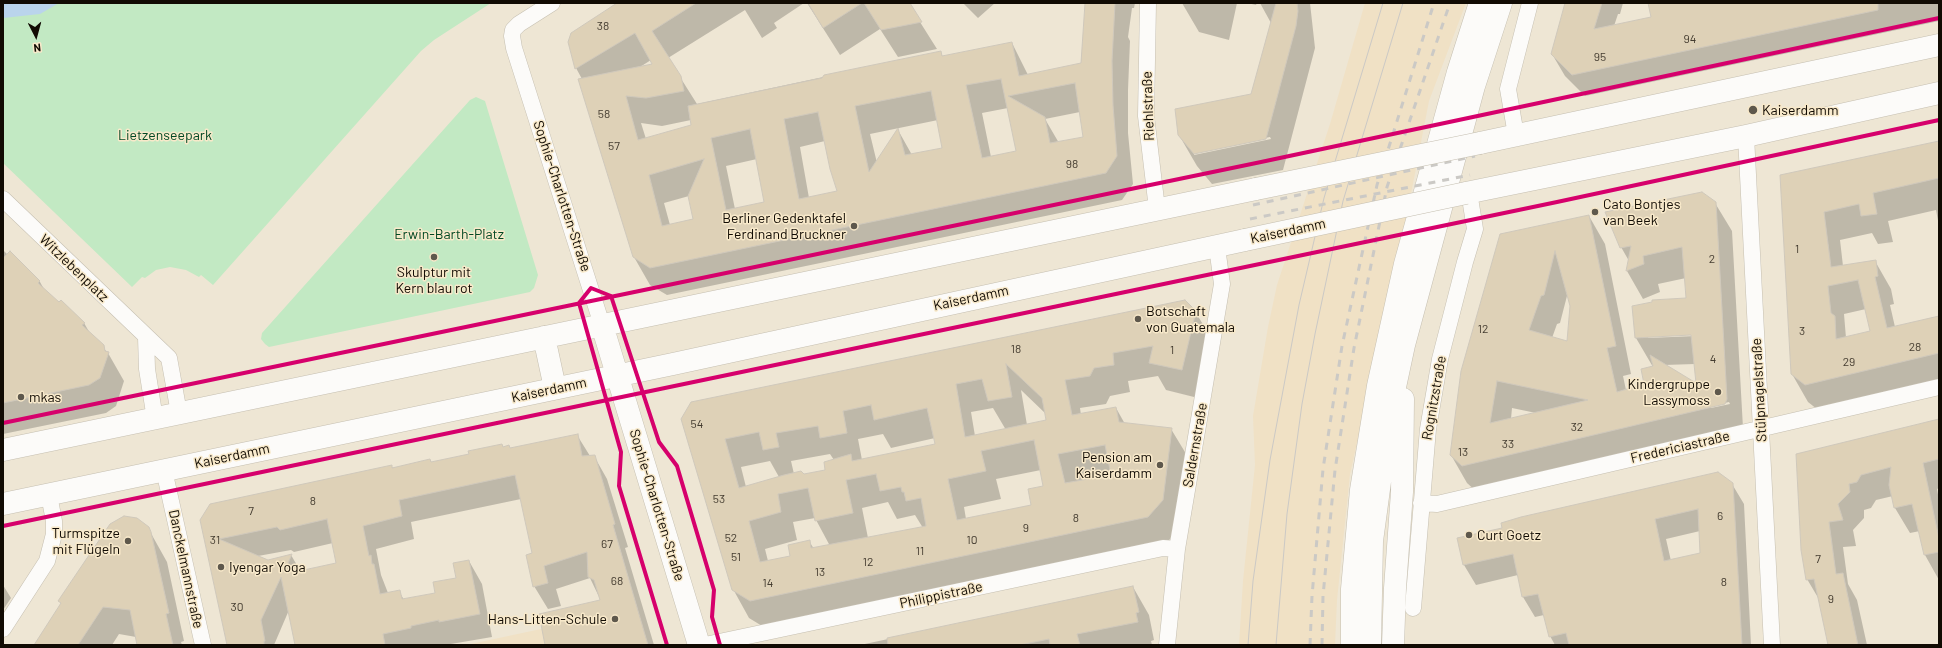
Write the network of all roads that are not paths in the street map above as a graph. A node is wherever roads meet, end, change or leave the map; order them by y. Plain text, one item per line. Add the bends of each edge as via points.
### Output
1 (552, 3) edge
2 (1148, 3) edge
3 (1480, 3) edge
4 (1501, 3) edge
5 (1530, 3) edge
6 (1939, 45) edge
7 (1939, 93) edge
8 (1516, 135) junction
9 (1746, 136) junction
10 (1467, 193) junction
11 (3, 199) edge
12 (1157, 209) junction
13 (1217, 247) junction
14 (602, 325) junction
15 (146, 337) junction
16 (544, 337) junction
17 (1404, 345) junction
18 (617, 375) junction
19 (1939, 387) edge
20 (555, 388) junction
21 (179, 413) junction
22 (155, 419) junction
23 (1761, 428) junction
24 (3, 450) edge
25 (164, 470) junction
26 (49, 495) junction
27 (1421, 503) junction
28 (3, 504) edge
29 (1177, 549) junction
30 (1413, 608) dead end
31 (3, 629) edge
32 (203, 645) edge
33 (699, 645) edge
34 (705, 645) edge
35 (1167, 645) edge
36 (1352, 645) edge
37 (1370, 645) edge
38 (1394, 645) edge
39 (1772, 645) edge

1 - 14 street, Sophie-Charlotten-Straße via 513,30 514,48
2 - 12 street, Riehlstraße via 1146,116
3 - 36 main road via 1458,72 1405,264 1378,386 1361,490 1352,588
4 - 17 main road via 1474,86
5 - 8 street via 1508,88
6 - 8 main road
7 - 9 main road, Kaiserdamm
8 - 12 main road, bridge
9 - 10 main road, Kaiserdamm
9 - 23 street, Stülpnagelstraße
10 - 13 main road, Kaiserdamm, bridge
10 - 27 street, Rognitzstraße via 1475,229 1440,359 1428,429
11 - 15 street, Witzlebenplatz
12 - 14 main road
13 - 18 main road, Kaiserdamm
13 - 29 street, Saldernstraße via 1222,284
14 - 16 main road
14 - 18 main road, Sophie-Charlotten-Straße
15 - 21 street, Witzlebenplatz via 169,358
15 - 22 street via 147,369
16 - 20 main road
16 - 21 main road
17 - 37 main road via 1388,423 1373,534
17 - 38 main road via 1402,492
18 - 20 main road, Kaiserdamm
18 - 33 main road, Sophie-Charlotten-Straße
19 - 23 street, Fredericiastraße
20 - 25 main road, Kaiserdamm
21 - 22 main road
22 - 24 main road
23 - 27 street, Fredericiastraße via 1438,504
23 - 39 street, Stülpnagelstraße
25 - 26 main road, Kaiserdamm
25 - 32 street, Danckelmannstraße
26 - 28 main road, Kaiserdamm
26 - 31 street via 54,534 46,561
27 - 30 street, Rognitzstraße
29 - 34 street, Philippistraße via 1163,548
29 - 35 street, Saldernstraße

